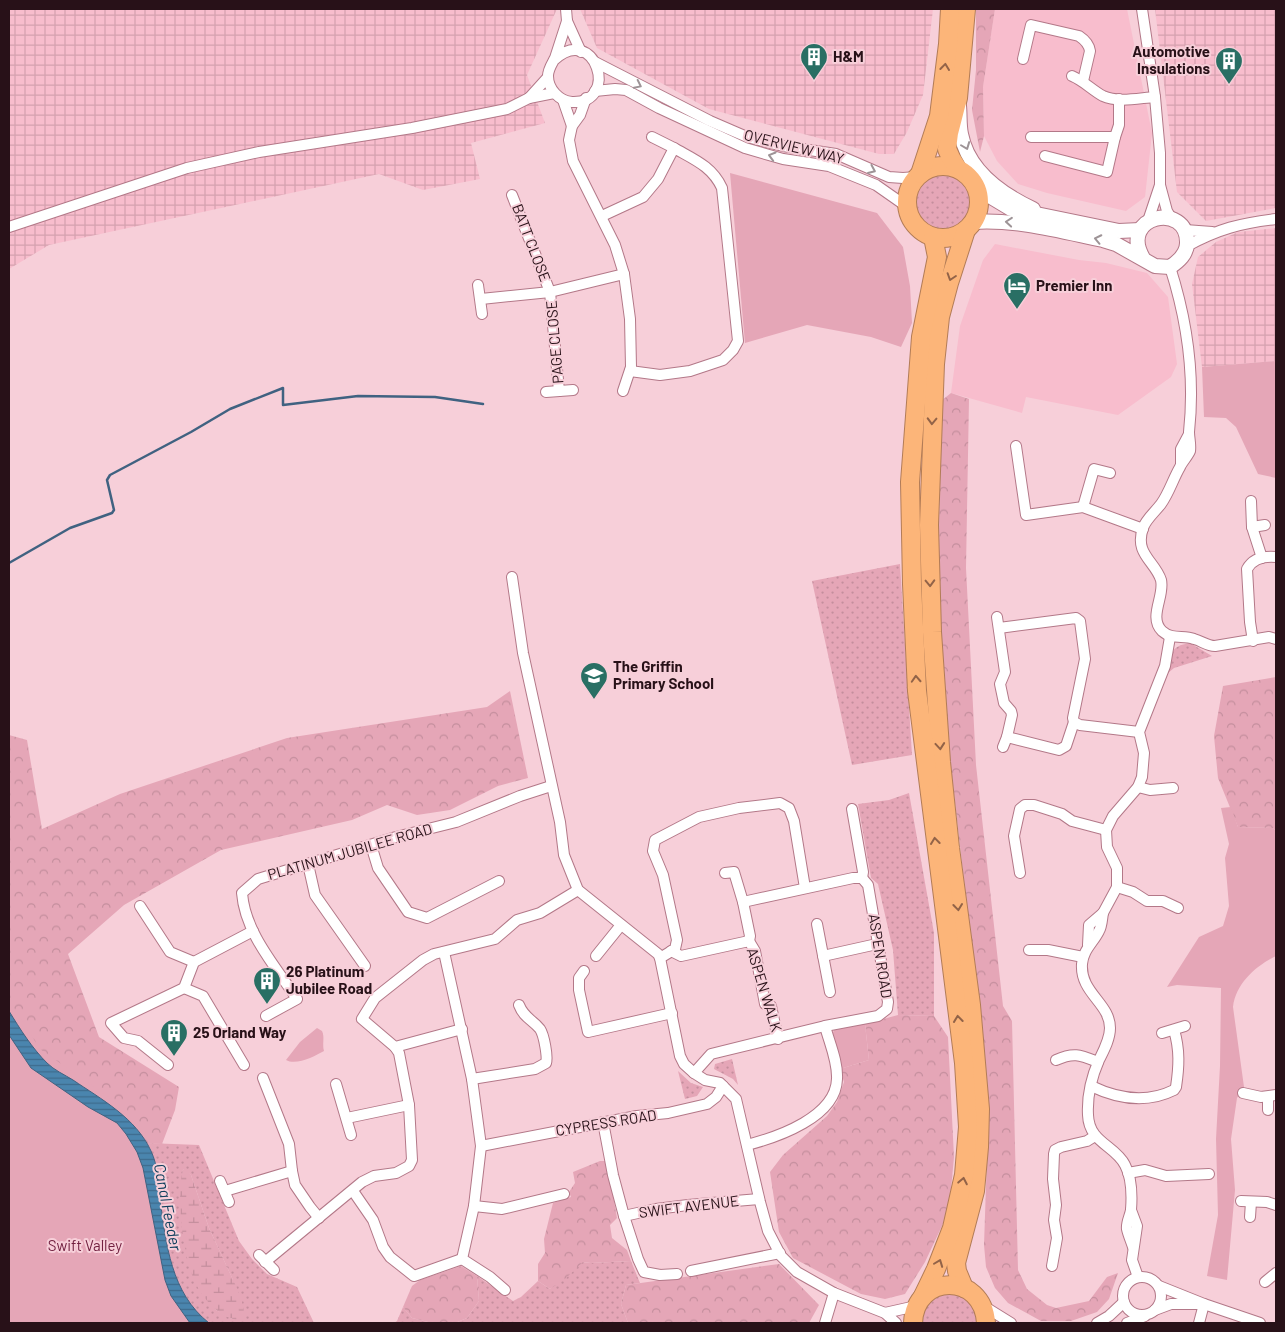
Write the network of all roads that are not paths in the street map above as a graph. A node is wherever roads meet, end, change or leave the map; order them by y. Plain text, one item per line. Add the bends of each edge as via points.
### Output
1 (566, 9) edge
2 (950, 9) edge
3 (966, 9) edge
4 (1142, 9) edge
5 (567, 21) junction
6 (581, 52) junction
7 (1023, 59) dead end
8 (554, 60) junction
9 (595, 62) junction
10 (1072, 76) dead end
11 (548, 77) junction
12 (1082, 81) junction
13 (595, 91) junction
14 (554, 93) junction
15 (1155, 96) junction
16 (529, 98) junction
17 (586, 98) junction
18 (958, 98) junction
19 (1119, 99) junction
20 (563, 100) junction
21 (572, 126) junction
22 (652, 136) dead end
23 (1031, 137) dead end
24 (1115, 137) junction
25 (674, 148) junction
26 (1045, 156) dead end
27 (958, 169) junction
28 (918, 175) junction
29 (1160, 185) junction
30 (976, 188) junction
31 (512, 195) dead end
32 (906, 206) junction
33 (1044, 215) junction
34 (602, 216) junction
35 (1172, 218) junction
36 (1276, 219) edge
37 (970, 226) junction
38 (1144, 226) junction
39 (9, 227) edge
40 (1184, 230) junction
41 (1213, 232) junction
42 (933, 237) junction
43 (1187, 246) junction
44 (1143, 258) junction
45 (1170, 267) junction
46 (624, 274) junction
47 (478, 285) dead end
48 (550, 292) junction
49 (481, 299) junction
50 (482, 314) dead end
51 (927, 366) junction
52 (630, 372) junction
53 (573, 390) dead end
54 (559, 391) junction
55 (623, 391) dead end
56 (546, 392) dead end
57 (1016, 446) dead end
58 (1110, 473) dead end
59 (1251, 501) dead end
60 (1083, 507) junction
61 (1265, 525) dead end
62 (1252, 527) junction
63 (1143, 528) junction
64 (1276, 557) edge
65 (1262, 558) junction
66 (512, 577) dead end
67 (997, 617) dead end
68 (999, 628) junction
69 (1170, 637) junction
70 (1276, 638) edge
71 (1253, 641) junction
72 (1074, 722) junction
73 (1139, 732) junction
74 (551, 786) junction
75 (1138, 787) junction
76 (1173, 788) dead end
77 (852, 810) dead end
78 (1106, 830) junction
79 (371, 845) junction
80 (308, 864) junction
81 (1020, 873) dead end
82 (725, 874) dead end
83 (862, 878) junction
84 (499, 881) dead end
85 (1117, 887) junction
86 (805, 888) junction
87 (578, 890) junction
88 (743, 902) junction
89 (140, 906) dead end
90 (1178, 908) dead end
91 (817, 924) dead end
92 (621, 925) junction
93 (253, 931) junction
94 (749, 940) junction
95 (877, 944) junction
96 (1029, 950) dead end
97 (671, 951) junction
98 (444, 952) junction
99 (596, 956) dead end
100 (823, 956) junction
101 (1083, 957) junction
102 (660, 958) junction
103 (194, 962) junction
104 (364, 966) dead end
105 (584, 971) dead end
106 (184, 988) junction
107 (830, 992) dead end
108 (520, 1005) dead end
109 (672, 1013) junction
110 (266, 1016) dead end
111 (825, 1026) junction
112 (1185, 1026) dead end
113 (462, 1029) junction
114 (1174, 1030) junction
115 (1162, 1034) dead end
116 (778, 1039) junction
117 (395, 1047) junction
118 (1056, 1060) dead end
119 (1098, 1062) junction
120 (168, 1065) dead end
121 (244, 1065) dead end
122 (694, 1073) junction
123 (263, 1078) dead end
124 (472, 1079) junction
125 (336, 1084) dead end
126 (724, 1086) junction
127 (1091, 1086) junction
128 (1243, 1092) dead end
129 (1272, 1096) edge
130 (409, 1105) junction
131 (1268, 1110) dead end
132 (347, 1118) junction
133 (604, 1122) junction
134 (351, 1135) dead end
135 (1095, 1136) junction
136 (747, 1145) junction
137 (480, 1146) junction
138 (292, 1171) junction
139 (1128, 1173) junction
140 (1209, 1174) dead end
141 (220, 1181) dead end
142 (353, 1190) junction
143 (225, 1191) junction
144 (564, 1194) dead end
145 (759, 1199) junction
146 (229, 1202) dead end
147 (1276, 1205) edge
148 (474, 1206) junction
149 (624, 1216) junction
150 (1250, 1217) dead end
151 (319, 1218) junction
152 (780, 1253) junction
153 (462, 1259) junction
154 (266, 1262) dead end
155 (1052, 1266) dead end
156 (691, 1272) dead end
157 (1276, 1273) edge
158 (677, 1274) dead end
159 (1138, 1277) junction
160 (1265, 1282) dead end
161 (1159, 1286) junction
162 (964, 1288) junction
163 (505, 1290) dead end
164 (834, 1293) junction
165 (1124, 1302) junction
166 (1204, 1304) junction
167 (982, 1305) junction
168 (917, 1309) edge
169 (1152, 1312) junction
170 (885, 1313) junction
171 (825, 1323) edge
172 (896, 1323) edge
173 (986, 1323) edge
174 (1011, 1323) edge
175 (1097, 1323) edge
176 (1127, 1323) edge
177 (1199, 1323) edge
178 (1260, 1323) edge

1 - 5 street
28 -> 2 highway via 939,116
3 - 18 highway
4 - 15 street
5 - 6 street
5 - 8 street
6 - 8 street via 566,52
6 - 9 street
7 - 12 street via 1031,25 1079,36 1090,51
8 - 11 street
9 - 13 street via 600,77
9 -> 28 street, OVERVIEW WAY via 747,137 836,154 888,177
10 - 12 street
11 - 14 street
11 - 16 street
12 - 19 street via 1104,96
13 - 17 street
32 -> 13 street, OVERVIEW WAY via 876,185 829,166 783,159 745,148 626,90
14 - 16 street
14 - 20 street
15 - 19 street
15 - 29 street
16 - 39 street via 506,109 412,128 259,152 187,168
17 - 20 street via 571,102
17 - 21 street
18 - 27 highway via 948,149
18 -> 33 street via 961,134 974,167 1000,191
19 - 24 street via 1119,125
20 - 21 street
21 - 34 street via 569,140 573,161
22 - 25 street
23 - 24 street
24 - 26 street via 1107,172
25 - 34 street via 658,179 643,197
25 - 52 street via 711,170 722,188 738,341 723,360 690,371 660,375
27 - 28 highway via 938,166
27 - 30 highway
28 - 32 highway via 908,190
29 - 35 street
29 - 38 street
30 - 33 street via 1011,209
30 - 37 highway via 978,211
31 - 48 street, BATT CLOSE
32 - 42 highway via 915,226
33 - 38 street via 1119,232
34 - 46 street
35 - 38 street via 1157,217
35 - 40 street
36 - 41 street via 1247,222
37 - 42 highway via 956,236
44 -> 37 street via 1103,240 1018,223 992,220
37 -> 51 highway via 949,283
38 - 44 street via 1137,237 1138,250
40 - 41 street
40 - 43 street
41 - 43 street
42 - 51 highway via 937,257 921,337
43 - 45 street via 1184,255
44 - 45 street via 1155,266
45 - 63 street via 1188,341 1191,419 1189,434 1181,449 1181,465 1162,503
46 - 48 street
46 - 52 street via 630,319
47 - 49 street
48 - 49 street
48 - 54 street, PAGE CLOSE
49 - 50 street
51 -> 162 highway via 932,632 942,771 971,1005 980,1109 975,1191 956,1264
168 -> 51 highway via 952,1228 964,1175 968,1127 964,1063 917,691 910,482
52 - 55 street
53 - 54 street
54 - 56 street
57 - 60 street via 1026,516
58 - 60 street via 1094,469
59 - 62 street
60 - 63 street
61 - 62 street
62 - 65 street
63 - 69 street via 1143,552 1161,580 1162,593 1157,608 1159,625
64 - 65 street
65 - 71 street via 1250,563 1247,569
66 - 74 street via 528,679
67 - 68 street
68 - 72 street via 1076,618 1080,621 1085,659
68 - 72 street via 1005,672 1000,684 1004,703 1012,715 1005,742 1059,750 1066,746
69 - 71 street via 1194,638 1209,646
69 - 73 street via 1165,666
70 - 71 street
72 - 73 street
73 - 75 street via 1144,761
74 - 79 street, PLATINUM JUBILEE ROAD via 456,822
74 - 87 street via 564,855
75 - 76 street via 1150,790
75 - 78 street via 1112,816
77 - 83 street, ASPEN ROAD
78 - 81 street via 1072,821 1034,804 1025,805 1020,810 1014,836
78 - 85 street via 1108,847 1117,868
79 - 80 street, PLATINUM JUBILEE ROAD
79 - 84 street via 378,868 408,912 426,918
80 - 93 street, PLATINUM JUBILEE ROAD via 258,879 242,893
80 - 104 street via 315,895
82 - 88 street via 734,872
83 - 86 street
83 - 95 street, ASPEN ROAD via 868,885
85 - 90 street via 1148,901 1163,901
85 - 101 street via 1103,913 1090,926
86 - 88 street
86 - 97 street via 789,808 780,803 699,817 655,840 653,845 676,931 675,949
87 - 92 street
87 - 98 street via 540,913 517,920 495,940
88 - 94 street
89 - 103 street via 170,952
91 - 100 street
92 - 99 street
92 - 102 street
93 - 103 street
93 - 110 street, PLATINUM JUBILEE ROAD via 296,999
94 - 97 street via 681,956
94 - 116 street, ASPEN WALK via 755,951 765,1004 771,1006
95 - 100 street
95 - 111 street, ASPEN ROAD via 887,1010 878,1016
96 - 101 street
97 - 102 street
98 - 113 street
98 - 117 street via 423,960 390,985 375,998 362,1018
100 - 107 street
101 - 119 street via 1084,980 1105,1010 1110,1025 1108,1041
102 - 109 street
103 - 106 street
105 - 109 street via 579,978 579,990 588,1032
106 - 120 street via 111,1023 124,1038 138,1041
106 - 121 street via 203,996
108 - 124 street via 525,1016 541,1030 546,1063 535,1069
109 - 122 street via 680,1056
111 - 116 street, ASPEN ROAD
111 - 136 street via 836,1066 834,1093 814,1117
112 - 114 street
113 - 117 street
113 - 124 street
114 - 115 street
114 - 127 street via 1180,1062 1174,1090 1131,1099
116 - 122 street, ASPEN ROAD via 711,1054
117 - 130 street
118 - 119 street via 1070,1054
119 - 127 street
122 - 126 street
123 - 138 street via 288,1144
124 - 137 street
125 - 132 street
126 - 133 street, CYPRESS ROAD via 707,1104
126 - 136 street via 736,1099
127 - 135 street via 1088,1117
128 - 129 street
129 - 131 street
130 - 132 street
130 - 142 street via 412,1160 409,1166 396,1173 374,1176
132 - 134 street
133 - 137 street, CYPRESS ROAD
133 - 149 street, SWIFT AVENUE
135 - 139 street via 1117,1154
135 - 155 street via 1055,1150 1053,1178 1057,1238
136 - 145 street
137 - 148 street
138 - 143 street
138 - 151 street via 295,1185
139 - 140 street via 1145,1170 1166,1176
139 - 159 street via 1131,1210 1137,1226 1132,1260
141 - 143 street
142 - 151 street
142 - 153 street via 373,1220 383,1247 414,1276
143 - 146 street
144 - 148 street via 502,1209
145 - 149 street, SWIFT AVENUE via 656,1209
145 - 152 street via 768,1231
147 - 150 street via 1246,1202
148 - 153 street
149 - 158 street via 644,1272
151 - 154 street
152 - 156 street
152 - 164 street via 797,1272
153 - 163 street
157 - 160 street
159 - 161 street via 1147,1277
159 - 165 street via 1125,1286
161 - 166 street
161 - 169 street via 1160,1303
162 - 167 highway
162 - 168 highway via 953,1285 932,1289
164 - 170 street
164 - 171 street
165 - 169 street via 1134,1313
165 - 175 street
166 - 169 street via 1170,1304
166 - 177 street
166 - 178 street
167 - 173 highway
167 - 174 street
168 - 170 street
169 - 176 street
170 - 172 street

